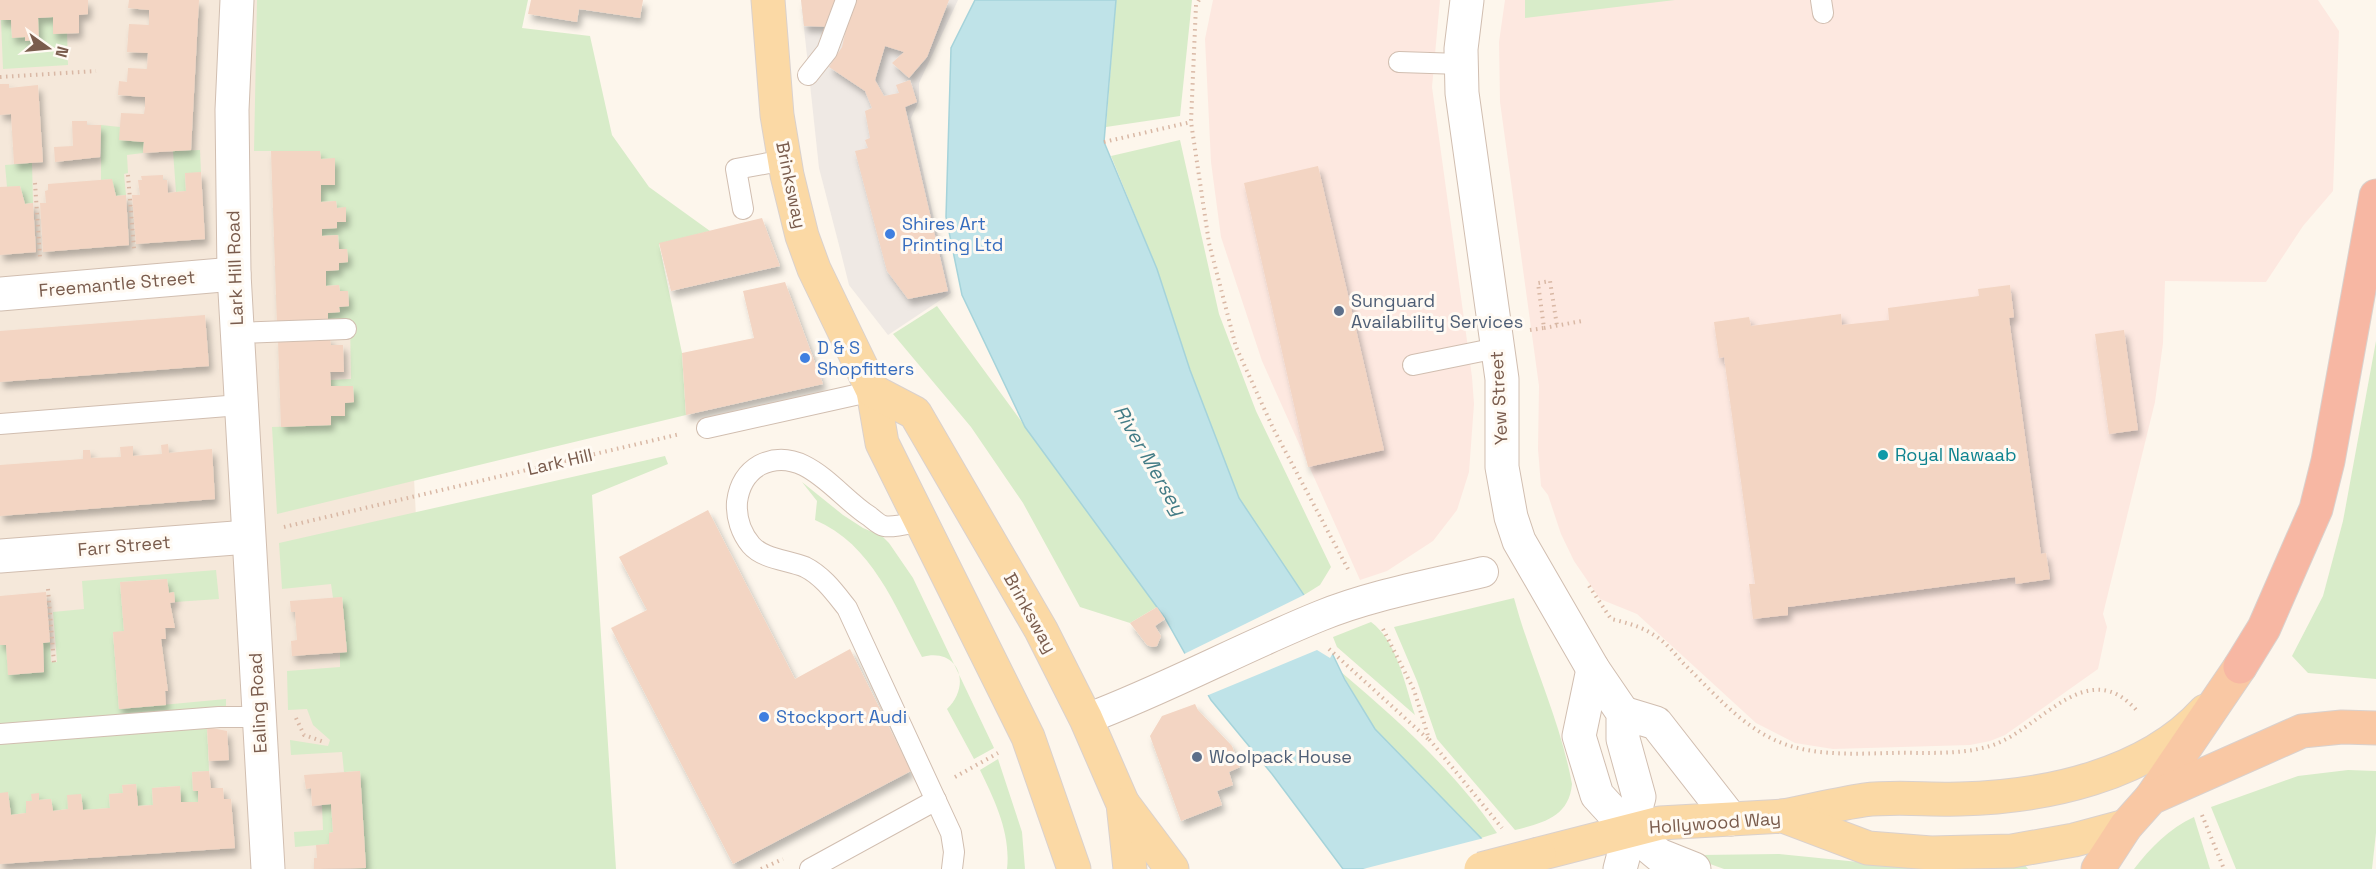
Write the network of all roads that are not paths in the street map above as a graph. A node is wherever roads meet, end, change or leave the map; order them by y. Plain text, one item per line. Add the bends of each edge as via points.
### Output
1 (237, 0) edge
2 (768, 0) edge
3 (846, 0) edge
4 (1467, 0) edge
5 (1399, 62) dead end
6 (1461, 64) junction
7 (774, 77) junction
8 (785, 160) junction
9 (2376, 196) edge
10 (743, 209) dead end
11 (234, 274) junction
12 (0, 294) edge
13 (346, 329) dead end
14 (237, 333) junction
15 (1510, 340) junction
16 (1413, 365) dead end
17 (873, 391) junction
18 (240, 405) junction
19 (0, 424) edge
20 (707, 428) road end
21 (921, 521) junction
22 (248, 537) junction
23 (0, 556) edge
24 (1483, 572) dead end
25 (1593, 669) junction
26 (2231, 679) junction
27 (1623, 713) junction
28 (259, 717) junction
29 (1086, 719) junction
30 (2376, 728) edge
31 (0, 734) edge
32 (2151, 798) junction
33 (936, 800) junction
34 (1123, 804) junction
35 (1783, 816) junction
36 (1731, 819) junction
37 (2126, 826) junction
38 (1630, 831) junction
39 (1070, 865) edge
40 (268, 869) edge
41 (810, 869) edge
42 (952, 869) edge
43 (1130, 869) edge
44 (1172, 869) edge
45 (1481, 869) edge
46 (1620, 869) edge
47 (1694, 869) edge
48 (2098, 869) edge

1 - 11 street, Lark Hill Road via 232,110
2 - 7 main road, Brinksway
3 - 7 lane via 814,78
4 - 6 street, Yew Street
5 - 6 lane
6 - 15 street, Yew Street via 1462,93
7 - 8 main road, Brinksway
8 - 10 lane via 736,169
8 - 17 main road, Brinksway via 802,236 814,269
9 - 26 highway via 2316,509 2264,628
11 - 12 street, Freemantle Street
11 - 14 street, Lark Hill Road
13 - 14 lane
14 - 18 street, Lark Hill Road
15 - 16 lane
15 - 25 street, Yew Street via 1502,379 1502,467 1511,517 1519,541
17 - 20 lane
17 - 21 main road, Brinksway via 882,442
17 - 29 main road, Brinksway via 915,413 1041,630
18 - 19 lane
18 - 22 street, Lark Hill Road
21 - 33 lane via 884,526 802,463 789,460 765,463 746,476 737,500 739,524 751,546 806,568 829,585 848,608
21 - 39 main road, Brinksway via 1028,737
22 - 23 street, Farr Street
22 - 28 street, Ealing Road
24 - 29 street via 1321,615
25 - 27 street, Yew Street
25 - 38 street via 1579,736 1597,795
26 - 32 highway
26 - 35 main road via 2200,716 2156,750 2102,774 1994,797 1865,800
27 - 36 street via 1656,723
27 - 38 street via 1623,739 1639,797
28 - 31 lane
28 - 40 street, Ealing Road
29 - 34 main road, Brinksway
30 - 32 highway via 2302,731
32 - 37 highway
33 - 41 lane
33 - 42 lane via 951,833
34 - 43 main road, Brinksway
34 - 44 main road
35 - 36 main road, Hollywood Way
35 - 37 main road, Hollywood Way via 1868,848 1931,854 2012,851
36 - 38 main road, Hollywood Way via 1660,823
37 - 48 highway
38 - 45 main road, Hollywood Way, bridge
38 - 46 street
38 - 47 street via 1659,855

